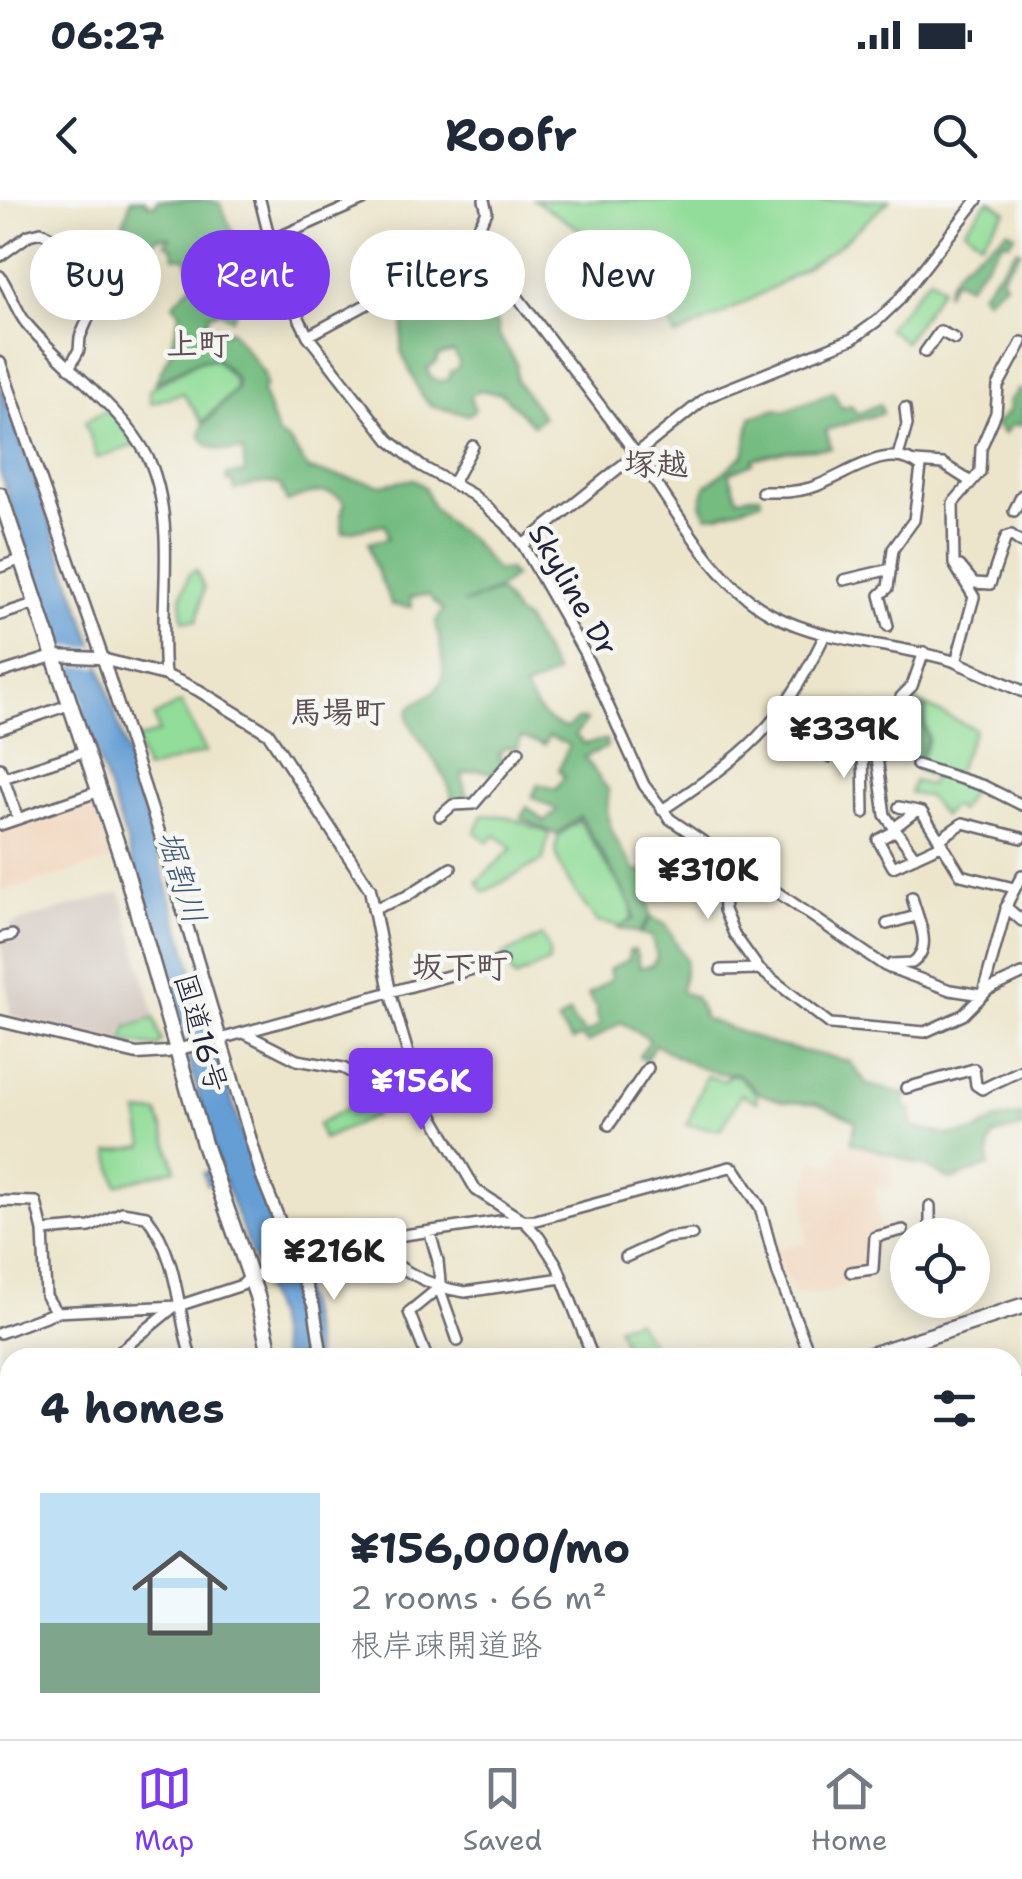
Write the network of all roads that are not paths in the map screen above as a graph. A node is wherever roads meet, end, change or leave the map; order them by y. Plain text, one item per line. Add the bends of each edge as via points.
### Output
1 (260, 200) edge
2 (363, 200) edge
3 (484, 200) edge
4 (977, 200) edge
5 (269, 230) edge
6 (295, 230) edge
7 (477, 230) edge
8 (30, 235) edge
9 (0, 256) edge
10 (0, 276) edge
11 (525, 304) edge
12 (350, 313) edge
13 (87, 320) edge
14 (300, 320) edge
15 (308, 336) junction
16 (955, 339) dead end
17 (1022, 342) edge
18 (925, 352) dead end
19 (0, 364) edge
20 (69, 368) junction
21 (905, 408) dead end
22 (474, 446) dead end
23 (635, 452) junction
24 (898, 456) junction
25 (916, 462) junction
26 (972, 482) junction
27 (454, 483) junction
28 (762, 492) dead end
29 (1022, 495) edge
30 (0, 498) edge
31 (1014, 511) dead end
32 (1022, 543) edge
33 (523, 545) junction
34 (22, 559) junction
35 (954, 561) junction
36 (0, 566) edge
37 (891, 570) junction
38 (844, 580) dead end
39 (36, 603) junction
40 (0, 615) edge
41 (888, 626) dead end
42 (824, 637) junction
43 (924, 652) junction
44 (59, 656) junction
45 (100, 658) junction
46 (956, 662) junction
47 (0, 673) edge
48 (164, 674) junction
49 (1022, 692) edge
50 (71, 704) junction
51 (0, 729) edge
52 (863, 748) junction
53 (86, 751) junction
54 (519, 751) dead end
55 (876, 753) junction
56 (829, 757) dead end
57 (918, 766) dead end
58 (1, 775) edge
59 (100, 791) junction
60 (1022, 806) edge
61 (899, 807) dead end
62 (662, 810) junction
63 (916, 811) junction
64 (864, 812) dead end
65 (440, 816) dead end
66 (18, 819) junction
67 (0, 825) edge
68 (894, 830) junction
69 (1022, 838) edge
70 (942, 841) junction
71 (915, 857) junction
72 (730, 862) junction
73 (451, 868) dead end
74 (1022, 875) edge
75 (1014, 888) junction
76 (912, 897) dead end
77 (1006, 907) junction
78 (373, 909) junction
79 (916, 916) junction
80 (1022, 921) edge
81 (887, 924) dead end
82 (12, 936) dead end
83 (0, 938) edge
84 (502, 961) dead end
85 (890, 968) junction
86 (760, 969) junction
87 (721, 970) dead end
88 (1022, 974) edge
89 (390, 992) junction
90 (982, 995) junction
91 (0, 1021) edge
92 (244, 1033) junction
93 (218, 1039) junction
94 (181, 1049) junction
95 (648, 1068) dead end
96 (1022, 1070) edge
97 (906, 1088) dead end
98 (420, 1094) junction
99 (610, 1125) dead end
100 (0, 1201) edge
101 (930, 1206) dead end
102 (930, 1218) edge
103 (524, 1220) junction
104 (43, 1232) junction
105 (430, 1233) junction
106 (890, 1233) edge
107 (692, 1234) dead end
108 (363, 1241) junction
109 (626, 1257) dead end
110 (295, 1261) junction
111 (851, 1272) dead end
112 (254, 1276) junction
113 (562, 1278) junction
114 (441, 1286) junction
115 (176, 1306) junction
116 (1022, 1306) edge
117 (56, 1312) junction
118 (0, 1332) edge
119 (458, 1341) dead end
120 (124, 1348) edge
121 (189, 1348) edge
122 (269, 1348) edge
123 (320, 1348) edge
124 (423, 1348) edge
125 (589, 1348) edge
126 (807, 1348) edge
127 (910, 1348) edge

1 - 5 street, Skyline Dr
2 - 6 street
3 - 7 street via 487,212
4 - 23 street via 877,321 839,344 707,398
8 - 9 street
10 - 20 street via 24,321
11 - 23 street
12 - 15 street
13 - 20 street
14 - 15 street, Skyline Dr
15 - 27 street, Skyline Dr via 389,440
16 - 18 street via 940,331
17 - 26 street via 998,386 996,413
19 - 45 street
20 - 48 street via 116,412 154,470 164,530
21 - 24 street
22 - 27 street
23 - 33 street
23 - 42 street via 743,595
24 - 25 street
24 - 28 street via 879,456 808,489
25 - 26 street via 944,464
25 - 37 street via 922,470 914,520 893,549
26 - 35 street via 952,503
27 - 33 street, Skyline Dr
29 - 31 street
30 - 34 main road, 国道16号
32 - 35 street via 1006,537 990,584 974,582
33 - 62 street, Skyline Dr
34 - 36 street
34 - 39 main road, 国道16号
35 - 46 street via 974,597
37 - 38 street
37 - 41 street via 880,595
39 - 40 street
39 - 44 main road, 国道16号
42 - 43 street
42 - 62 street via 769,728
43 - 46 street
43 - 55 street
44 - 45 street
44 - 47 street
44 - 50 main road, 国道16号
45 - 48 street
45 - 93 street via 172,873
46 - 49 street
48 - 78 street via 268,733 370,889
50 - 51 street
50 - 53 main road, 国道16号
52 - 55 street
52 - 56 street via 846,744
52 - 64 street
53 - 58 street
53 - 59 main road, 国道16号
54 - 65 street via 474,804 453,804
55 - 68 street via 884,814
57 - 60 street via 984,786
58 - 66 street
59 - 66 street
59 - 94 main road, 国道16号
61 - 63 street
62 - 72 street, Skyline Dr
63 - 68 street
63 - 70 street
66 - 67 street
68 - 71 street
68 - 71 street via 878,840 893,867
69 - 70 street via 963,823
70 - 71 street
70 - 75 street via 961,875
72 - 85 street, Skyline Dr
72 - 86 street via 724,910
73 - 78 street
74 - 75 street
75 - 77 street
76 - 79 street
77 - 80 street
77 - 90 street
78 - 89 street
79 - 81 street
79 - 85 street via 924,951 912,963
82 - 83 street
84 - 89 street
85 - 90 street, Skyline Dr
86 - 87 street
86 - 90 street via 836,1025 925,1032 963,1015
88 - 90 street
89 - 92 street
89 - 98 street
91 - 94 street via 136,1054
92 - 93 street
92 - 98 street via 296,1060
93 - 94 street
93 - 110 street
94 - 112 main road, 国道16号 via 215,1175
95 - 99 street
96 - 97 street via 982,1089 974,1069
98 - 103 street via 476,1190
100 - 104 street via 36,1202
101 - 102 street
103 - 105 street
103 - 113 street
103 - 126 street via 734,1168 760,1206
104 - 115 street via 90,1227 122,1212 146,1216 160,1234
104 - 117 street via 46,1296
105 - 108 street
105 - 114 street
106 - 111 street via 876,1237 873,1269
107 - 109 street
108 - 110 street
108 - 114 street via 403,1270
110 - 112 street
110 - 123 street via 314,1307
112 - 115 street
112 - 122 main road, 国道16号
113 - 114 street via 464,1292
113 - 125 street
114 - 119 street
114 - 124 street via 410,1312
115 - 117 street
115 - 120 street
115 - 121 street
116 - 127 main road
117 - 118 street

